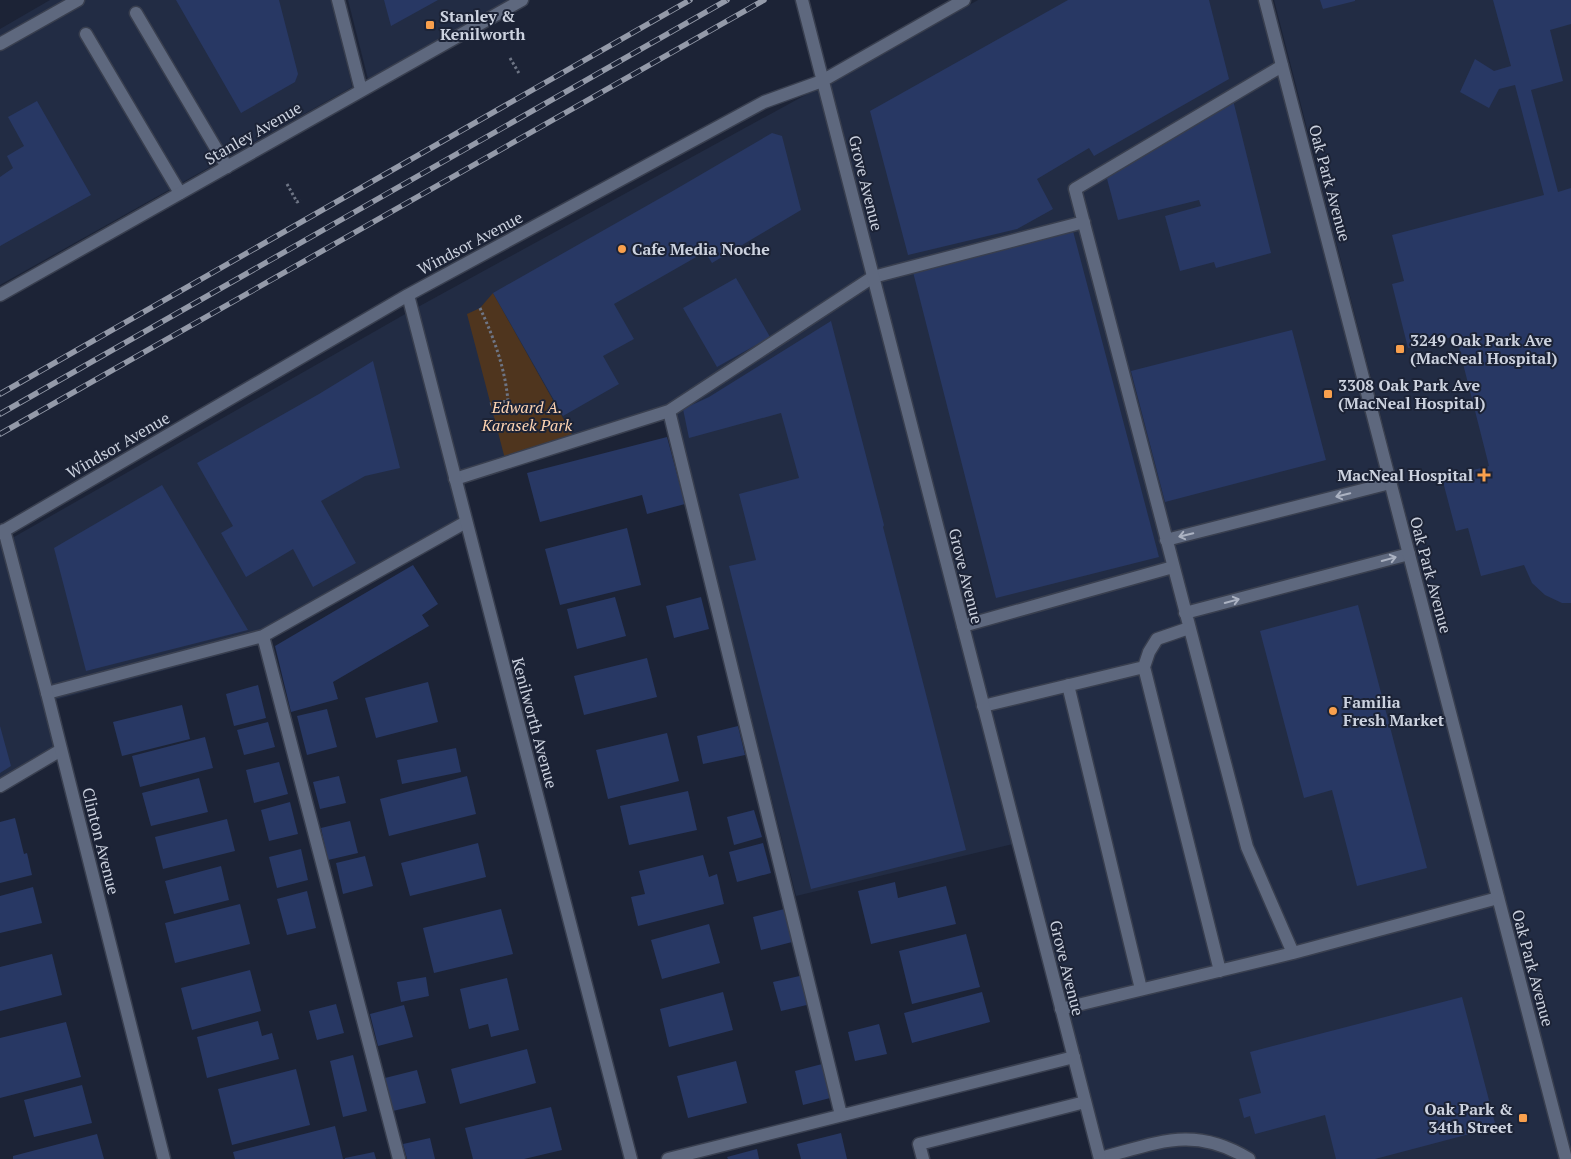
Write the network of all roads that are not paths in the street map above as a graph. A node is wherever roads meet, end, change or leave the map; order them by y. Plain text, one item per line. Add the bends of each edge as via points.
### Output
1 (78, 0) edge
2 (338, 0) edge
3 (522, 0) edge
4 (802, 0) edge
5 (964, 0) edge
6 (1265, 0) edge
7 (136, 12) dead end
8 (86, 34) dead end
9 (0, 44) edge
10 (1282, 66) junction
11 (822, 81) junction
12 (361, 90) junction
13 (227, 167) junction
14 (180, 193) junction
15 (1084, 222) junction
16 (873, 277) junction
17 (0, 295) edge
18 (408, 295) junction
19 (669, 411) junction
20 (455, 479) junction
21 (1390, 483) junction
22 (466, 522) junction
23 (2, 532) edge
24 (1166, 540) junction
25 (1409, 554) junction
26 (1173, 567) junction
27 (1185, 613) junction
28 (963, 626) junction
29 (1189, 628) junction
30 (263, 636) junction
31 (1144, 667) junction
32 (1068, 685) junction
33 (47, 693) junction
34 (983, 706) junction
35 (61, 750) junction
36 (0, 786) edge
37 (1498, 898) junction
38 (1293, 953) junction
39 (1220, 970) junction
40 (1141, 989) junction
41 (1061, 1009) junction
42 (1074, 1057) junction
43 (1085, 1102) junction
44 (841, 1115) junction
45 (1100, 1158) edge
46 (164, 1159) edge
47 (399, 1159) edge
48 (632, 1159) edge
49 (668, 1159) edge
50 (923, 1159) edge
51 (1249, 1159) edge
52 (1566, 1159) edge

1 - 9 street
2 - 12 street
3 - 12 street, Stanley Avenue
4 - 11 street, Grove Avenue
5 - 11 street, Windsor Avenue
6 - 10 street, Oak Park Avenue
7 - 13 street
8 - 14 street
10 - 15 street via 1075,189
10 - 21 street, Oak Park Avenue
11 - 16 street, Grove Avenue
11 - 18 street, Windsor Avenue via 764,102
12 - 13 street, Stanley Avenue
13 - 14 street, Stanley Avenue
14 - 17 street, Stanley Avenue
15 - 16 street
15 - 24 street
16 - 19 street
16 - 28 street, Grove Avenue
18 - 20 street, Kenilworth Avenue
18 - 23 street, Windsor Avenue
19 - 20 street
19 - 44 street
20 - 22 street, Kenilworth Avenue
21 -> 24 street
21 - 25 street, Oak Park Avenue
22 - 30 street
22 - 48 street, Kenilworth Avenue
23 - 33 street, Clinton Avenue
24 - 26 street
27 -> 25 street
25 - 37 street, Oak Park Avenue
26 - 27 street
26 - 28 street
27 - 29 street
28 - 34 street, Grove Avenue
29 - 31 street via 1157,639 1148,652
29 - 38 street via 1247,847
30 - 33 street
30 - 47 street
31 - 32 street
31 - 39 street
32 - 34 street
32 - 40 street
33 - 35 street, Clinton Avenue
34 - 41 street, Grove Avenue
35 - 36 street
35 - 46 street, Clinton Avenue
37 - 38 street
37 - 52 street, Oak Park Avenue
38 - 39 street
39 - 40 street
40 - 41 street
41 - 42 street, Grove Avenue
42 - 43 street, Grove Avenue
42 - 44 street
43 - 45 street, Grove Avenue
43 - 50 street via 919,1144
44 - 49 street
45 - 51 street via 1178,1139 1200,1139 1219,1144

